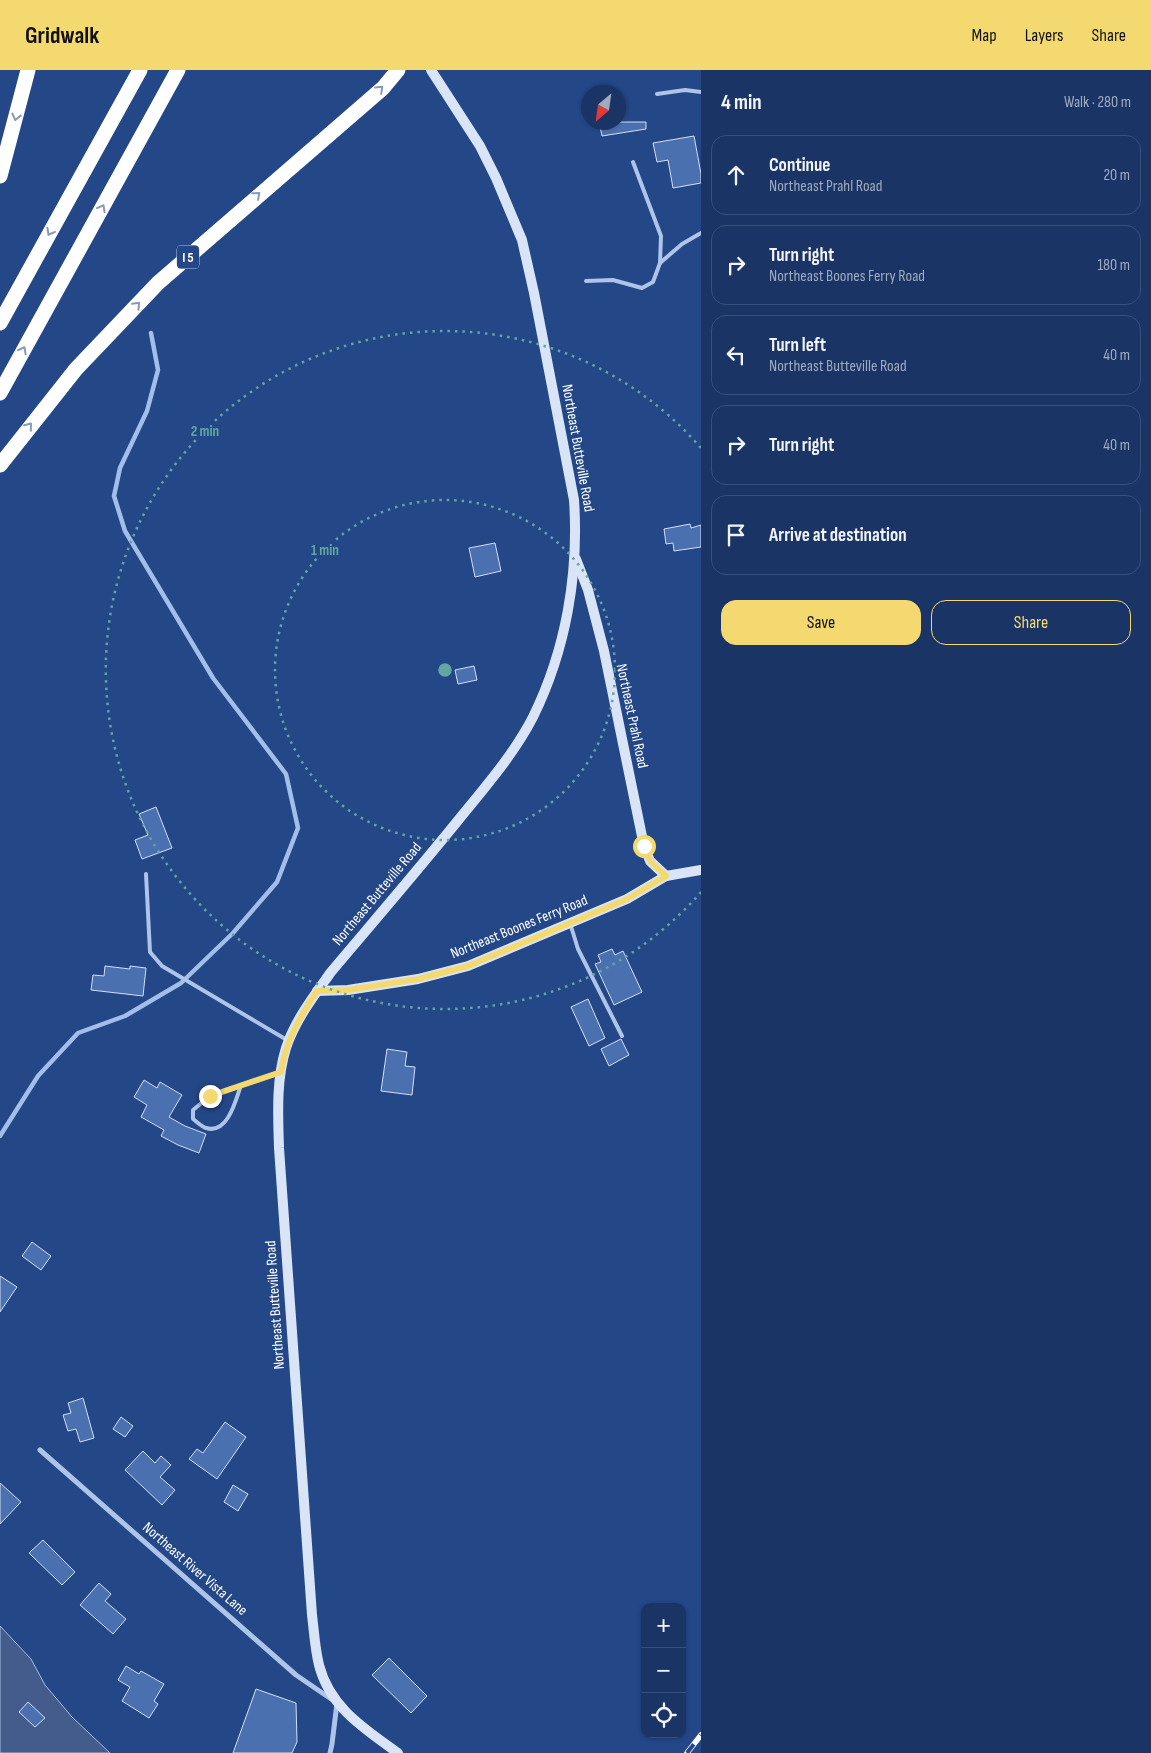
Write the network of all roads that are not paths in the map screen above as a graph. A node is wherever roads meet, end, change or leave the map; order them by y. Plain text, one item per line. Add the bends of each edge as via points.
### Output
1 (28, 70) edge
2 (130, 70) edge
3 (140, 70) edge
4 (178, 70) edge
5 (187, 70) edge
6 (398, 70) edge
7 (430, 70) edge
8 (701, 92) edge
9 (657, 94) dead end
10 (153, 114) junction
11 (99, 144) junction
12 (633, 162) dead end
13 (0, 176) edge
14 (701, 233) edge
15 (660, 263) junction
16 (586, 281) dead end
17 (0, 323) edge
18 (0, 393) edge
19 (0, 465) edge
20 (575, 556) junction
21 (701, 870) edge
22 (146, 874) dead end
23 (666, 876) junction
24 (570, 923) junction
25 (317, 991) junction
26 (622, 1036) dead end
27 (289, 1041) junction
28 (281, 1072) junction
29 (241, 1085) junction
30 (40, 1450) dead end
31 (337, 1703) junction
32 (330, 1753) edge
33 (398, 1753) edge

1 -> 13 highway
2 - 11 highway
3 - 11 highway
4 - 10 highway
5 - 10 highway
19 -> 6 highway, I 5 via 76,369 158,283 382,88
7 - 20 street, Northeast Butteville Road via 480,146 522,240 574,500
8 - 9 lane via 685,90
18 -> 10 highway
11 -> 17 highway
12 - 15 lane via 661,236
14 - 15 lane
15 - 16 lane via 653,282 642,288 613,280
20 - 23 street, Northeast Prahl Road via 588,590 604,651 644,846 650,861
20 - 25 street, Northeast Butteville Road via 567,616 556,663 521,737 493,777
21 - 23 street
22 - 27 lane via 150,952 162,966
23 - 24 street, Northeast Boones Ferry Road via 627,899
24 - 25 street, Northeast Boones Ferry Road via 468,966 418,979 348,990
24 - 26 lane via 578,949
25 - 27 street, Northeast Butteville Road
27 - 28 street, Northeast Butteville Road
28 - 29 lane
28 - 31 street, Northeast Butteville Road via 278,1097 280,1148 312,1615 319,1665 328,1691
29 - 29 lane via 210,1096 193,1110 193,1119 206,1128 221,1126 231,1116
30 - 31 street, Northeast River Vista Lane via 296,1675
31 - 32 street
31 - 33 street, Northeast Butteville Road

